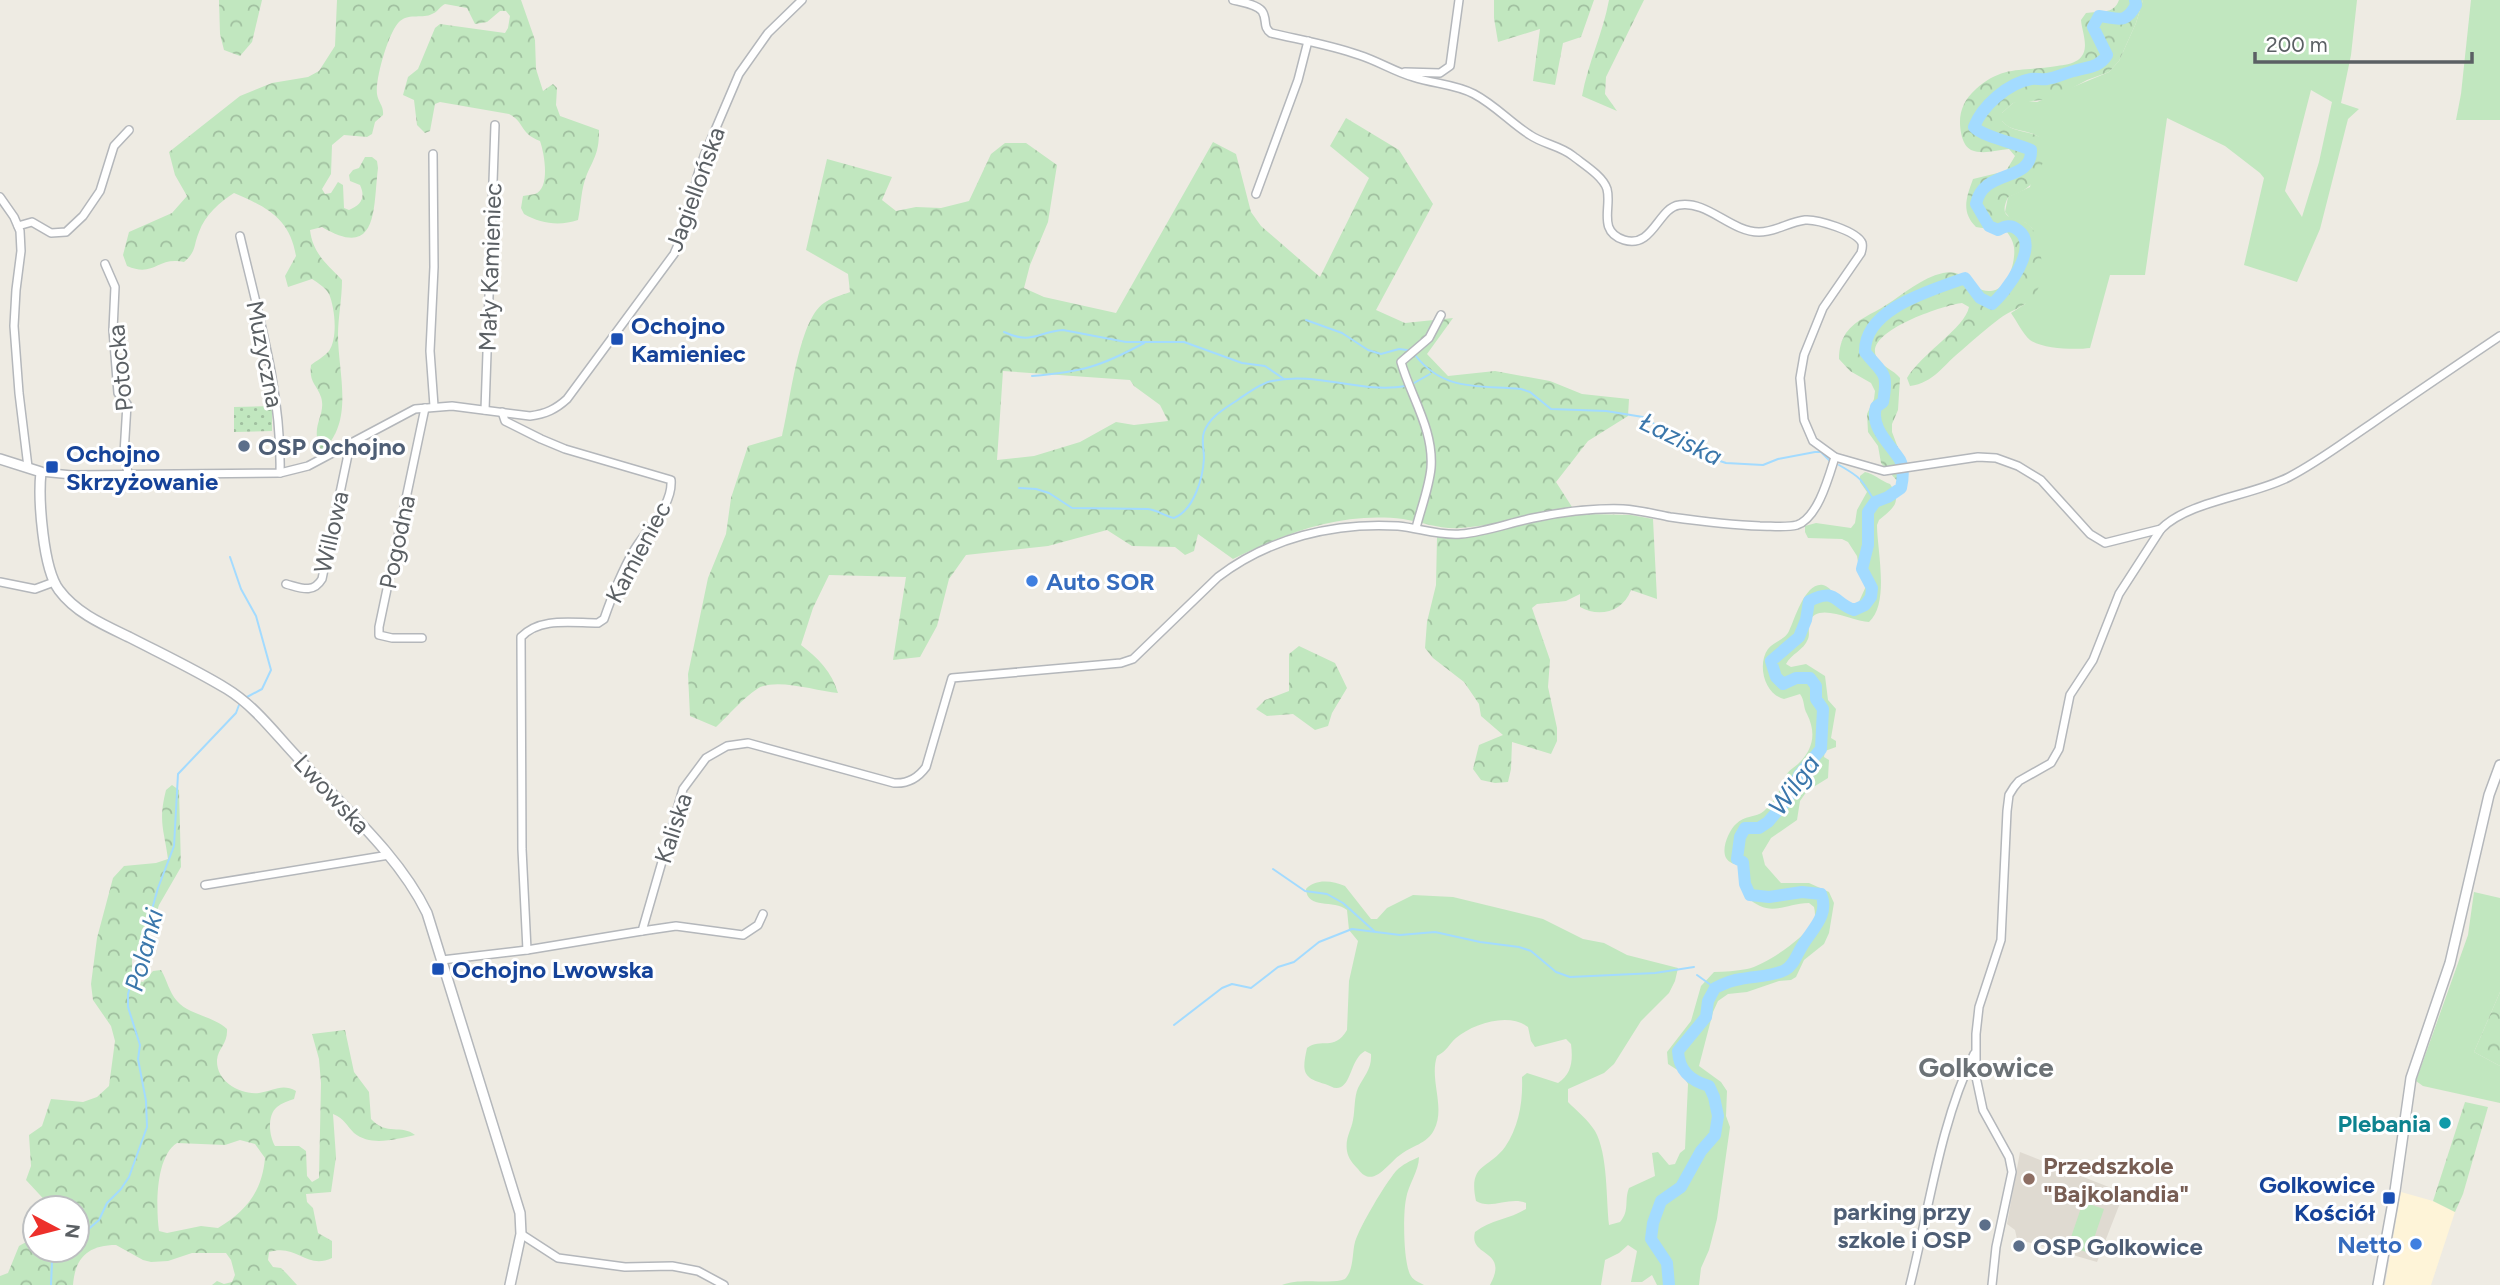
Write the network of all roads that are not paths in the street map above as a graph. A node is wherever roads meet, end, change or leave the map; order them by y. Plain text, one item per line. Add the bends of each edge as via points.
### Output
1 (802, 0) edge
2 (1233, 0) edge
3 (1459, 0) edge
4 (1308, 41) junction
5 (1401, 73) junction
6 (495, 125) dead end
7 (129, 130) dead end
8 (433, 154) dead end
9 (1255, 194) dead end
10 (0, 197) edge
11 (18, 226) junction
12 (240, 236) dead end
13 (105, 264) dead end
14 (1441, 315) dead end
15 (2500, 336) edge
16 (434, 406) junction
17 (425, 408) junction
18 (485, 410) junction
19 (502, 412) junction
20 (350, 445) junction
21 (1835, 457) junction
22 (0, 459) edge
23 (29, 467) junction
24 (41, 472) junction
25 (280, 473) junction
26 (128, 474) junction
27 (1416, 528) junction
28 (2161, 529) junction
29 (0, 582) edge
30 (54, 582) junction
31 (286, 584) dead end
32 (422, 638) dead end
33 (2500, 765) edge
34 (388, 855) junction
35 (205, 885) dead end
36 (763, 914) dead end
37 (642, 931) junction
38 (527, 950) junction
39 (442, 960) junction
40 (1976, 1050) junction
41 (521, 1234) junction
42 (510, 1285) edge
43 (724, 1285) edge
44 (1910, 1285) edge
45 (1992, 1285) edge
46 (2378, 1285) edge

1 - 19 street, Jagiellońska via 768,33 739,74 704,156 674,254 567,399 541,415
2 - 4 street via 1256,6 1264,14 1267,31
3 - 5 street via 1450,66 1440,73
4 - 5 street via 1360,55
4 - 9 street
5 - 21 street via 1478,96 1531,136 1569,153 1607,189 1606,221 1626,240 1653,232 1668,209 1692,205 1756,232 1815,220 1861,241 1861,253 1811,333 1800,378 1807,431
6 - 18 street, Mały Kamieniec
7 - 11 street via 114,146 100,191 65,232 51,233 32,222
8 - 16 street via 430,351
10 - 11 street
11 - 23 street via 21,251 15,326
12 - 25 street, Muzyczna via 275,403
13 - 26 street, Potocka via 115,287 113,330 118,393 127,404 124,454
14 - 27 street via 1429,338 1401,362 1431,450 1429,479
15 - 28 street via 2290,477 2183,512
16 - 17 street, Jagiellońska
16 - 18 street, Jagiellońska
17 - 20 street, Jagiellońska via 385,423
17 - 32 street, Pogodna via 379,627 379,635
18 - 19 street, Jagiellońska
19 - 38 street, Kamieniec via 505,421 541,439 671,480 672,490 633,552 604,619 598,623 538,624 521,637
20 - 25 street, Jagiellońska via 307,466
20 - 31 street, Willowa via 322,579 310,590
21 - 27 street via 1819,502 1796,525 1754,526 1621,509 1536,517 1463,534
21 - 28 street via 1884,471 1996,458 2041,480 2090,534 2105,543
22 - 23 street, Jagiellońska
23 - 24 street, Jagiellońska
24 - 26 street, Jagiellońska
24 - 30 street, Lwowska via 47,562
25 - 26 street, Jagiellońska
27 - 37 street, Kaliska via 1377,525 1281,541 1218,577 1129,661 952,678 924,771 908,781 894,783 748,743 727,746 706,758 683,789
28 - 40 street via 2119,594 2093,660 2070,695 2059,749 2051,763 2019,781 2010,796 2001,940 1979,1007
29 - 30 street via 35,589
30 - 34 street, Lwowska via 87,615 245,701
33 - 46 street via 2450,962 2411,1077
34 - 35 street
34 - 39 street, Lwowska via 416,890
36 - 37 street via 758,925 743,935 676,926
37 - 38 street
38 - 39 street
39 - 41 street, Lwowska via 520,1213
40 - 44 street via 1945,1137
40 - 45 street via 1983,1110 2012,1171
41 - 42 street, Lwowska
41 - 43 street via 558,1258 672,1266 698,1271

